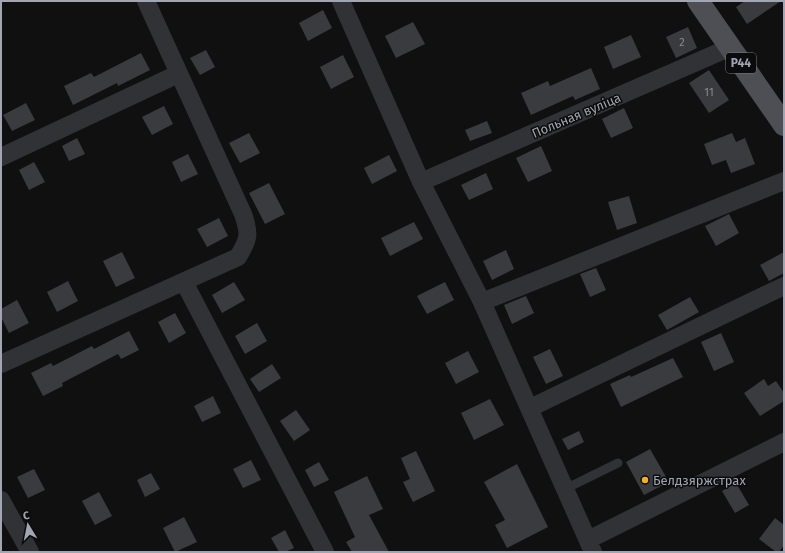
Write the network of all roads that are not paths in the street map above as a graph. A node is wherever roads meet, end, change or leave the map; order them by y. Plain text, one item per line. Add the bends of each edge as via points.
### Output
1 (146, 1) edge
2 (341, 1) edge
3 (698, 1) edge
4 (731, 47) junction
5 (178, 74) junction
6 (784, 125) edge
7 (1, 157) edge
8 (784, 181) edge
9 (421, 182) junction
10 (184, 282) junction
11 (784, 286) edge
12 (482, 302) junction
13 (1, 364) edge
14 (530, 408) junction
15 (784, 442) edge
16 (618, 463) dead end
17 (565, 489) junction
18 (1, 500) edge
19 (590, 546) edge
20 (30, 552) edge
21 (325, 552) edge

1 - 5 street
2 - 9 street
3 - 4 main road, Р44
4 - 6 main road, Р44
4 - 9 street, Польная вуліца
5 - 7 street
5 - 10 street via 249,231 246,244 238,257
8 - 12 street
9 - 12 street
10 - 13 street
10 - 21 street
11 - 14 street
12 - 14 street
14 - 17 street
15 - 19 street
16 - 17 lane
17 - 19 street
18 - 20 street

